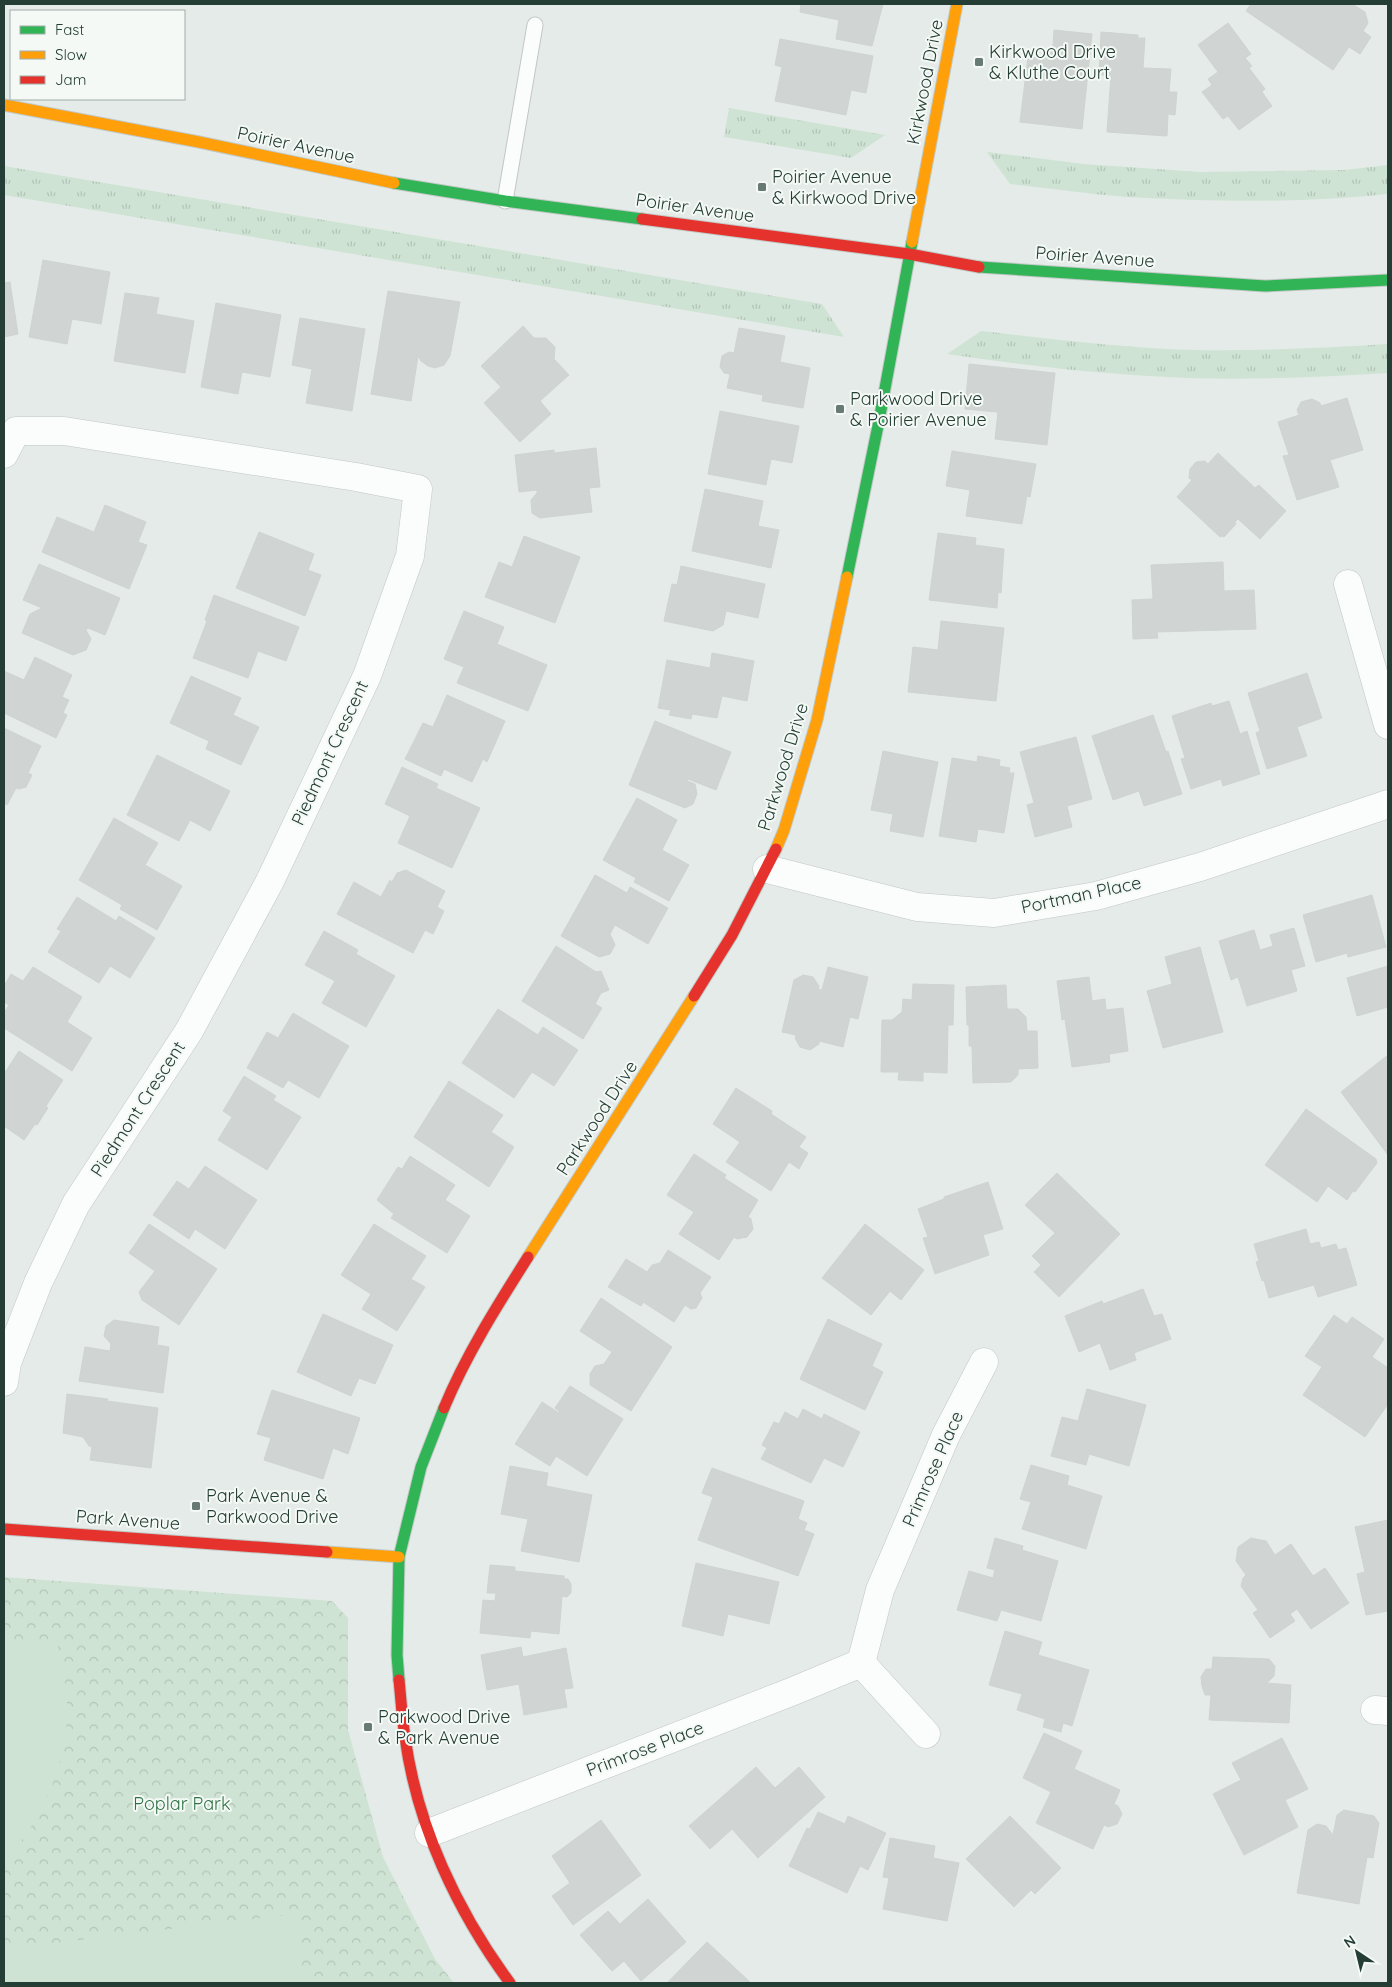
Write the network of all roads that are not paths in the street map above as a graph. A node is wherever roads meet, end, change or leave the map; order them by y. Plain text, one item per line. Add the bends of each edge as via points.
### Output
1 (957, 4) edge
2 (535, 25) dead end
3 (4, 105) edge
4 (505, 201) junction
5 (909, 254) junction
6 (1388, 280) edge
7 (4, 454) edge
8 (1348, 584) dead end
9 (1388, 725) edge
10 (1388, 804) edge
11 (767, 869) junction
12 (984, 1362) dead end
13 (4, 1382) edge
14 (4, 1529) edge
15 (398, 1557) junction
16 (861, 1663) junction
17 (926, 1734) dead end
18 (429, 1833) junction
19 (510, 1983) edge

1 - 5 street, Kirkwood Drive
2 - 4 lane
3 - 4 street, Poirier Avenue via 402,185
4 - 5 street, Poirier Avenue
5 - 6 street, Poirier Avenue via 978,267 1256,285
5 - 11 street, Parkwood Drive via 879,421 817,720 784,830
7 - 13 street, Piedmont Crescent via 16,431 64,431 418,489 410,556 367,676 270,881 189,1031 76,1204 38,1283 7,1363
8 - 9 street
10 - 11 street, Portman Place via 1182,872 1096,896 994,913 918,906
11 - 15 street, Parkwood Drive via 732,935 654,1062 492,1312 452,1389 421,1467
12 - 16 street, Primrose Place via 946,1435 880,1590
14 - 15 street, Park Avenue
15 - 18 street, Parkwood Drive via 397,1655 405,1738
16 - 17 street
16 - 18 street, Primrose Place
18 - 19 street, Parkwood Drive via 467,1918

